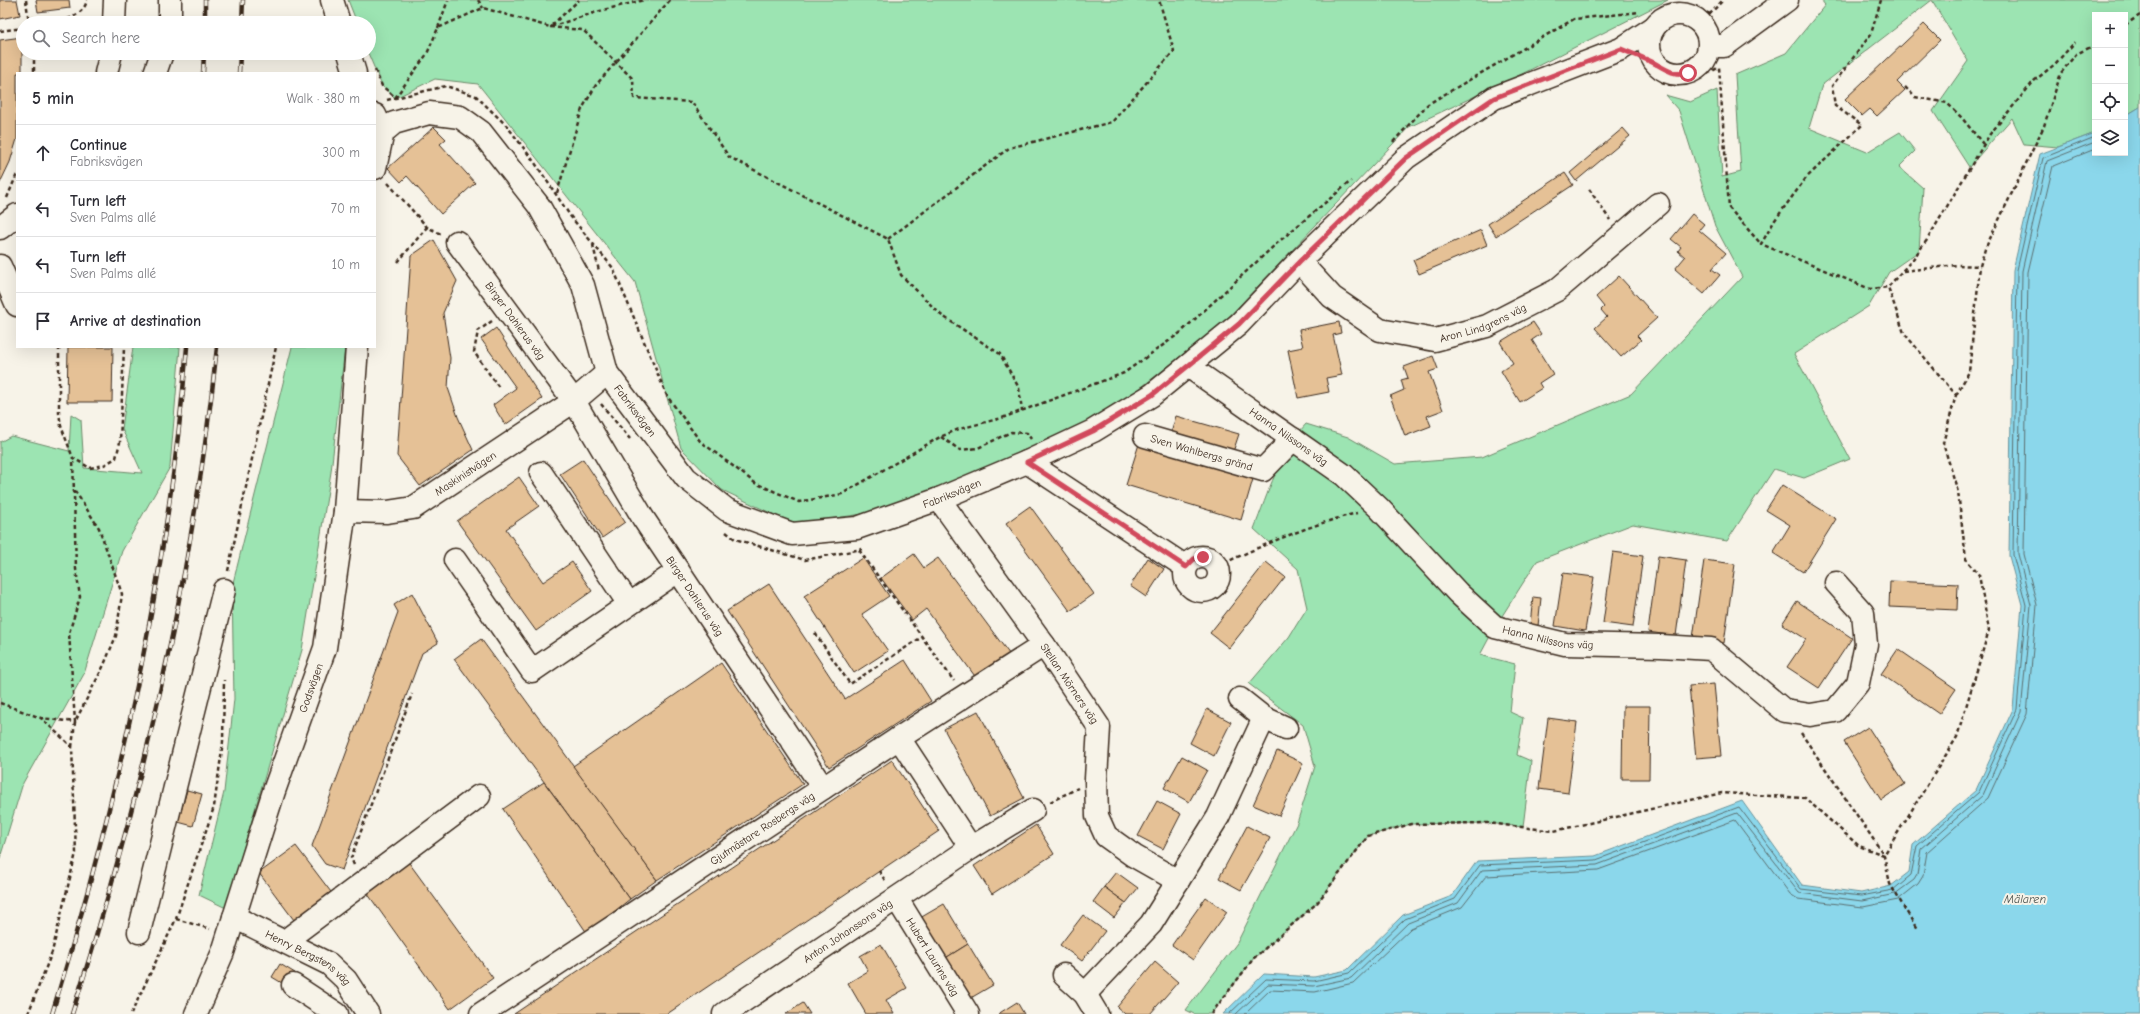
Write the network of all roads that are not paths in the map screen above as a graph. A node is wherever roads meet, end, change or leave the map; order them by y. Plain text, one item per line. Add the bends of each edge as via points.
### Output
1 (115, 0) edge
2 (170, 0) edge
3 (332, 0) edge
4 (1787, 0) edge
5 (114, 16) edge
6 (170, 16) edge
7 (337, 16) edge
8 (1651, 17) junction
9 (1708, 30) junction
10 (1621, 49) junction
11 (109, 60) edge
12 (160, 60) edge
13 (356, 60) edge
14 (364, 69) edge
15 (106, 72) edge
16 (155, 72) edge
17 (1659, 73) junction
18 (378, 129) edge
19 (380, 173) edge
20 (1658, 204) dead end
21 (11, 208) edge
22 (0, 228) edge
23 (457, 242) dead end
24 (1300, 261) junction
25 (0, 266) edge
26 (16, 303) edge
27 (358, 348) edge
28 (1188, 366) junction
29 (607, 373) junction
30 (574, 401) junction
31 (1145, 436) dead end
32 (1293, 439) junction
33 (1035, 458) junction
34 (542, 473) dead end
35 (939, 499) junction
36 (345, 511) junction
37 (455, 560) dead end
38 (1186, 567) junction
39 (678, 571) junction
40 (1836, 583) dead end
41 (224, 590) road end
42 (629, 604) junction
43 (1044, 646) junction
44 (1240, 699) dead end
45 (1264, 718) junction
46 (1286, 728) dead end
47 (899, 738) junction
48 (823, 788) junction
49 (479, 796) dead end
50 (1041, 806) road end
51 (971, 848) junction
52 (1178, 881) junction
53 (897, 899) junction
54 (234, 917) junction
55 (139, 932) dead end
56 (285, 941) junction
57 (1064, 975) dead end
58 (293, 985) dead end
59 (1085, 994) junction
60 (967, 1013) edge
61 (196, 1014) edge
62 (337, 1014) edge
63 (368, 1014) edge
64 (481, 1014) edge
65 (724, 1014) edge
66 (1097, 1014) edge

1 - 5 street
2 - 6 street
3 - 7 street
4 - 9 street via 1724,46
8 - 9 street, Fabriksvägen via 1683,14 1691,16
8 - 10 street, Fabriksvägen
8 - 17 street via 1649,49
9 - 17 street via 1705,60 1698,68 1688,73
10 - 17 street
10 - 24 street, Fabriksvägen via 1494,98 1406,158
11 - 15 street
12 - 16 street
13 - 14 street
18 - 19 street
18 - 29 street, Fabriksvägen via 429,113 460,117 481,132 539,206 583,285
20 - 24 street, Aron Lindgrens väg via 1557,290 1487,326 1435,340 1380,330 1332,297
21 - 22 street
23 - 30 street, Birger Dahlerus väg
24 - 28 street, Fabriksvägen via 1239,324
25 - 26 street
27 - 36 street, Godsvägen
28 - 32 street, Hanna Nilssons väg
28 - 33 street, Fabriksvägen via 1152,395 1100,427
29 - 30 street
29 - 35 street, Fabriksvägen via 686,478 727,510 792,534 857,528
30 - 36 street, Maskinistvägen via 413,508 387,512
30 - 39 street, Birger Dahlerus väg via 643,518
31 - 32 street, Sven Wahlbergs gränd via 1263,470
32 - 40 street, Hanna Nilssons väg via 1344,475 1379,508 1458,593 1495,627 1564,644 1711,649 1785,711 1810,715 1836,711 1858,683 1866,644 1863,613
33 - 35 street, Fabriksvägen
33 - 38 street
34 - 42 street
35 - 43 street, Stellan Mörners väg
36 - 54 street, Godsvägen via 325,648 274,791
37 - 42 street via 532,671
38 - 38 street via 1185,578 1188,584 1200,592 1212,589 1216,585 1220,574 1214,561 1203,557 1194,559
39 - 42 street
39 - 48 street, Birger Dahlerus väg
41 - 55 street
43 - 47 street, Gjutmästare Rosbergs väg
43 - 52 street, Stellan Mörners väg via 1099,728 1097,816 1106,836 1134,856
44 - 45 street
45 - 46 street
45 - 52 street via 1218,817
47 - 48 street, Gjutmästare Rosbergs väg
47 - 51 street
48 - 64 street, Gjutmästare Rosbergs väg
49 - 56 street
50 - 51 street, Anton Johanssons väg
51 - 53 street, Anton Johanssons väg
52 - 59 street via 1151,924
53 - 60 street, Hubert Laurins väg
53 - 65 street, Anton Johanssons väg
54 - 56 street, Henry Bergstens väg
54 - 61 street, Godsvägen via 223,952
56 - 63 street, Henry Bergstens väg via 329,964 346,980
57 - 59 street
58 - 62 street
59 - 66 street

